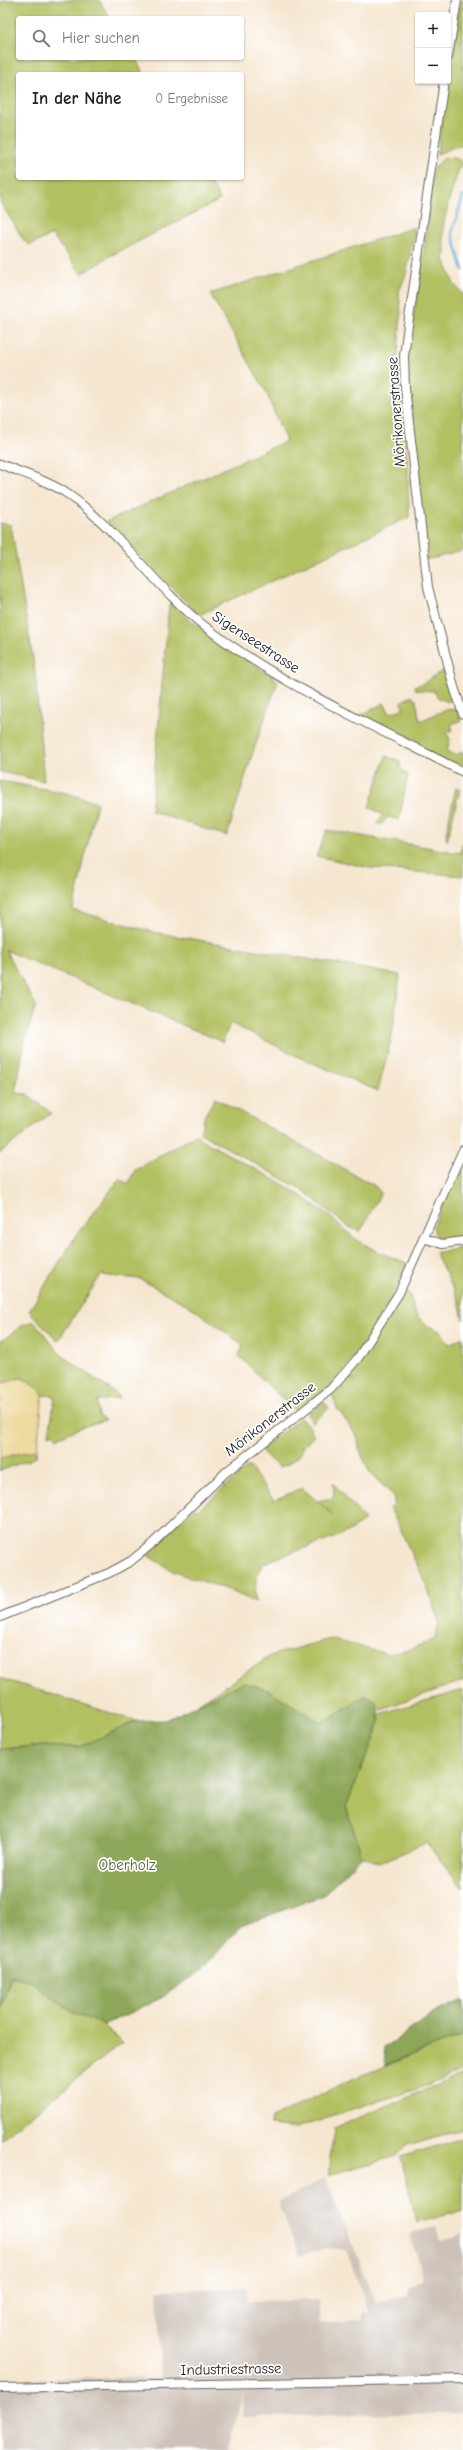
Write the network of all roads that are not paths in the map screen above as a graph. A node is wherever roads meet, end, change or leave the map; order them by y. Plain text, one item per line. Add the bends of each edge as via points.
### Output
1 (457, 0) edge
2 (449, 48) edge
3 (444, 84) edge
4 (0, 464) edge
5 (463, 714) edge
6 (463, 772) edge
7 (463, 1150) edge
8 (423, 1238) junction
9 (463, 1241) edge
10 (0, 1617) edge
11 (463, 2379) edge
12 (0, 2388) edge

1 - 2 street
3 - 5 street, Mörikonerstrasse via 408,325 405,380 428,587
4 - 6 street, Sigenseestrasse via 67,494 90,511 170,597 235,649 309,692
7 - 8 street, Mörikonerstrasse
8 - 9 street via 443,1244
8 - 10 street, Mörikonerstrasse via 399,1293 358,1358 331,1390 226,1472 157,1540 131,1561 109,1573
11 - 12 street, Industriestrasse

